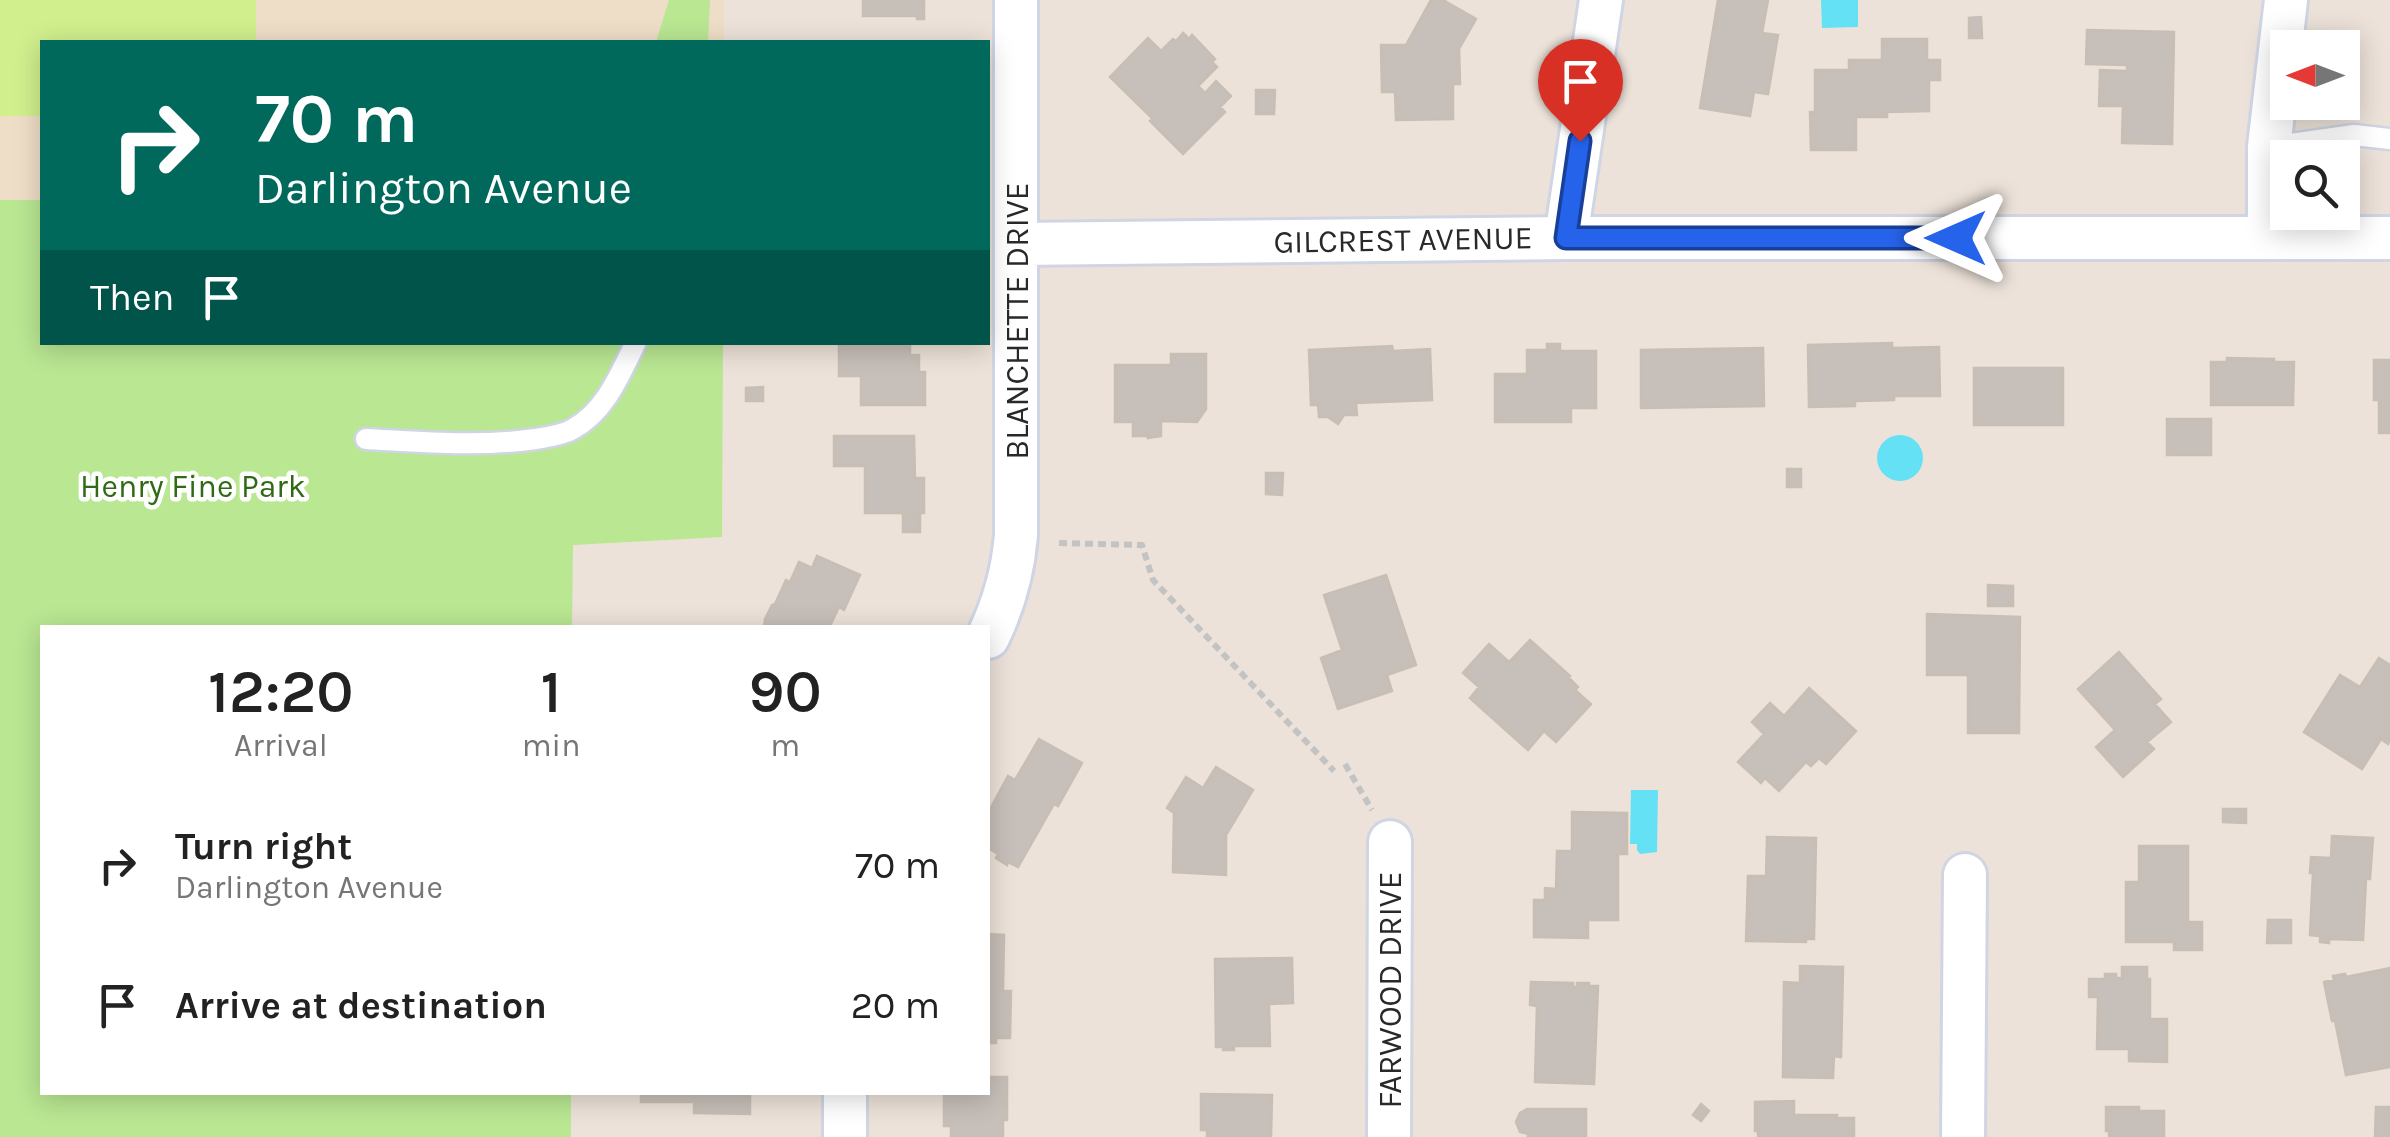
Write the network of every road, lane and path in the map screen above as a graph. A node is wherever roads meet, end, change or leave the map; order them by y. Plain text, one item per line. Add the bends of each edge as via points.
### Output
1 (1016, 0) edge
2 (1601, 0) edge
3 (2286, 0) edge
4 (2390, 139) edge
5 (2269, 148) junction
6 (2269, 237) junction
7 (1566, 238) junction
8 (2390, 238) edge
9 (1009, 244) junction
10 (635, 345) edge
11 (366, 439) dead end
12 (1058, 543) dead end
13 (990, 634) edge
14 (1345, 764) dead end
15 (1334, 771) dead end
16 (1390, 842) joint
17 (1965, 875) dead end
18 (845, 1095) edge
19 (845, 1137) edge
20 (1389, 1137) edge
21 (1963, 1137) edge

1 - 9 street, BLANCHETTE DRIVE
2 - 7 street
3 - 5 street
4 - 5 lane via 2354,135
5 - 6 street
6 - 7 street, GILCREST AVENUE
6 - 8 street, GILCREST AVENUE
7 - 9 street, GILCREST AVENUE
9 - 13 street, BLANCHETTE DRIVE via 1018,489 1014,564
10 - 11 lane via 612,391 572,430 508,443
12 - 15 path via 1142,545 1152,580
14 - 16 path
16 - 20 street, FARWOOD DRIVE
17 - 21 street
18 - 19 street

